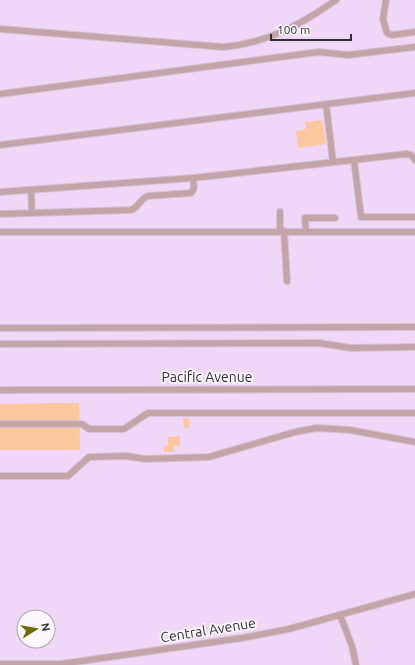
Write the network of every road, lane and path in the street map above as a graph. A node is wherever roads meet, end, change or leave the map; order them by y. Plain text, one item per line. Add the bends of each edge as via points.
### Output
1 (336, 0) edge
2 (386, 0) edge
3 (0, 29) edge
4 (415, 32) edge
5 (415, 47) edge
6 (415, 93) edge
7 (0, 94) edge
8 (326, 104) junction
9 (0, 145) edge
10 (354, 160) junction
11 (415, 160) edge
12 (333, 162) junction
13 (193, 178) junction
14 (31, 190) junction
15 (0, 192) edge
16 (280, 212) dead end
17 (32, 213) junction
18 (0, 214) edge
19 (415, 217) edge
20 (335, 218) dead end
21 (282, 231) junction
22 (306, 231) junction
23 (0, 232) edge
24 (415, 232) edge
25 (287, 281) dead end
26 (415, 327) edge
27 (0, 328) edge
28 (0, 344) edge
29 (415, 347) edge
30 (415, 389) edge
31 (0, 390) edge
32 (415, 413) edge
33 (0, 424) edge
34 (415, 442) edge
35 (0, 476) edge
36 (415, 594) edge
37 (340, 615) junction
38 (0, 664) edge
39 (61, 665) edge
40 (356, 665) edge

1 - 3 street via 299,25 281,33 249,43 223,47
2 - 4 street via 383,19 387,33 392,35
5 - 7 street via 348,55 319,52
6 - 8 street
8 - 9 street
8 - 12 street
10 - 11 street via 407,154
10 - 12 street
10 - 19 street via 361,217
12 - 13 street
13 - 14 street
13 - 17 street via 194,188 191,193 148,196 131,210
14 - 15 street
14 - 17 street
16 - 21 street
17 - 18 street
20 - 22 street via 305,218
21 - 22 street
21 - 23 street
21 - 25 street
22 - 24 street
26 - 27 street
28 - 29 street via 319,343 351,348
30 - 31 street, Pacific Avenue
32 - 33 street via 148,413 124,429 89,429 82,424
34 - 35 street via 350,430 316,428 210,457 89,457 68,476
36 - 37 street, Central Avenue
37 - 39 street, Central Avenue via 242,638
37 - 40 street
38 - 39 street, Central Avenue

